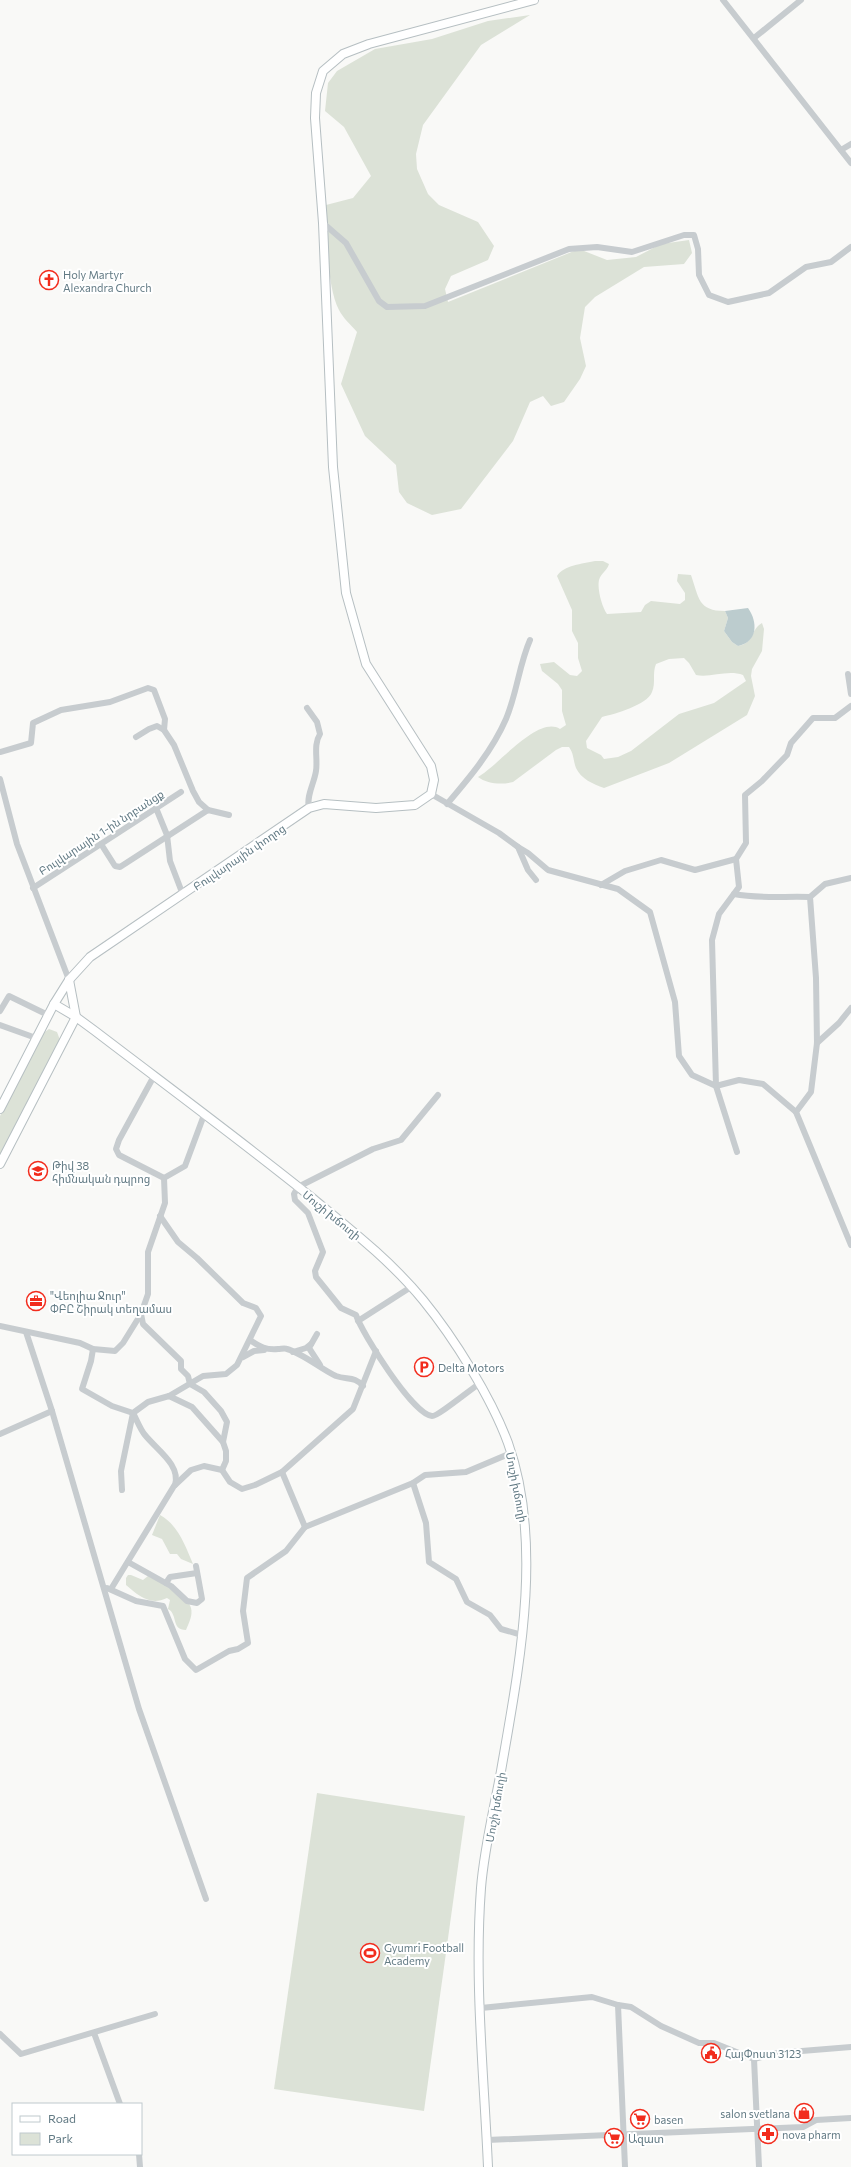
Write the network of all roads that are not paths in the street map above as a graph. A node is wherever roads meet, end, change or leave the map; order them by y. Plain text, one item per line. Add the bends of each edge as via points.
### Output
1 (534, 0) edge
2 (723, 0) edge
3 (801, 0) edge
4 (754, 38) junction
5 (851, 144) edge
6 (841, 150) junction
7 (851, 163) edge
8 (323, 223) junction
9 (851, 247) edge
10 (530, 640) dead end
11 (848, 674) dead end
12 (851, 694) edge
13 (851, 706) edge
14 (307, 708) dead end
15 (164, 730) junction
16 (136, 737) dead end
17 (0, 752) edge
18 (0, 779) edge
19 (180, 792) dead end
20 (431, 794) junction
21 (448, 804) junction
22 (156, 808) junction
23 (309, 808) junction
24 (208, 810) junction
25 (229, 815) dead end
26 (167, 836) junction
27 (100, 844) junction
28 (518, 847) junction
29 (736, 858) junction
30 (851, 878) edge
31 (536, 880) dead end
32 (601, 885) junction
33 (33, 888) junction
34 (734, 894) junction
35 (183, 895) junction
36 (810, 897) junction
37 (69, 980) junction
38 (54, 1004) junction
39 (851, 1008) edge
40 (0, 1011) edge
41 (48, 1015) junction
42 (76, 1017) junction
43 (0, 1025) edge
44 (36, 1038) junction
45 (817, 1043) junction
46 (154, 1076) junction
47 (716, 1086) junction
48 (438, 1095) dead end
49 (0, 1109) edge
50 (796, 1112) junction
51 (204, 1115) junction
52 (737, 1152) dead end
53 (0, 1164) edge
54 (164, 1178) junction
55 (298, 1186) junction
56 (160, 1216) junction
57 (851, 1245) edge
58 (411, 1287) junction
59 (141, 1314) junction
60 (358, 1321) junction
61 (0, 1326) edge
62 (26, 1332) junction
63 (317, 1334) dead end
64 (250, 1340) junction
65 (311, 1344) junction
66 (93, 1349) junction
67 (268, 1350) junction
68 (376, 1351) junction
69 (293, 1352) junction
70 (242, 1358) junction
71 (320, 1365) junction
72 (190, 1384) junction
73 (479, 1384) junction
74 (363, 1386) junction
75 (168, 1396) junction
76 (52, 1411) junction
77 (133, 1413) junction
78 (0, 1434) edge
79 (222, 1442) junction
80 (511, 1453) junction
81 (222, 1470) junction
82 (282, 1472) junction
83 (413, 1483) junction
84 (174, 1486) junction
85 (122, 1490) dead end
86 (305, 1527) junction
87 (128, 1562) junction
88 (196, 1566) dead end
89 (197, 1573) junction
90 (166, 1583) junction
91 (108, 1588) junction
92 (522, 1635) junction
93 (206, 1900) dead end
94 (618, 2005) junction
95 (481, 2008) junction
96 (155, 2014) dead end
97 (94, 2033) junction
98 (0, 2034) edge
99 (851, 2047) edge
100 (754, 2058) junction
101 (120, 2103) edge
102 (851, 2118) edge
103 (757, 2128) junction
104 (623, 2134) junction
105 (487, 2140) junction
106 (139, 2155) edge
107 (140, 2167) edge
108 (488, 2167) edge
109 (625, 2167) edge
110 (760, 2167) edge

1 - 8 street via 369,44 343,54 323,71 316,93 315,118
2 - 4 street
3 - 4 street
4 - 6 street
5 - 6 street
6 - 7 street
8 - 9 street via 346,243 379,301 387,307 425,306 570,249 597,247 632,252 684,235 694,235 698,249 699,275 709,295 728,302 769,293 806,267 831,262
8 - 20 street via 333,467 346,593 366,664 431,766 434,780
10 - 21 street via 523,656 507,718 490,751
11 - 12 street
13 - 29 street via 835,718 813,718 791,743 787,755 745,795 746,843
14 - 23 street via 320,734 316,740 316,770 307,801
15 - 16 street via 157,726
15 - 17 street via 165,718 161,707 154,690 148,688 110,702 61,710 33,723 31,743
15 - 24 street via 174,745 199,802
18 - 33 street via 17,844
19 - 22 street, Բուլվարային 1-ին նրբանցք
20 - 21 street
20 - 23 street, Բուլվարային փողոց via 414,805 376,808 324,804
21 - 28 street
22 - 26 street
22 - 27 street, Բուլվարային 1-ին նրբանցք
23 - 35 street, Բուլվարային փողոց
24 - 25 street
24 - 26 street
26 - 27 street via 120,868 115,866
26 - 35 street via 170,861
27 - 33 street, Բուլվարային 1-ին նրբանցք
28 - 31 street via 528,870
28 - 32 street via 548,870
29 - 32 street via 695,870 661,860 625,871
29 - 34 street via 739,887
30 - 36 street via 825,884
32 - 47 street via 618,889 650,912 675,1002 679,1056 692,1075
33 - 37 street
34 - 36 street via 753,898 781,895
34 - 47 street via 719,914 712,940
35 - 37 street, Բուլվարային փողոց via 90,957
36 - 45 street via 816,978
37 - 38 street, Բուլվարային փողոց
37 - 42 street
38 - 41 street, Բուլվարային փողոց
38 - 42 street, Մուշի խճուղի
39 - 45 street
40 - 41 street via 9,996
41 - 44 street, Բուլվարային փողոց
42 - 46 street, Մուշի խճուղի
42 - 53 street
43 - 44 street
44 - 49 street, Բուլվարային փողոց
45 - 50 street via 811,1092
46 - 51 street, Մուշի խճուղի
46 - 54 street via 116,1149 119,1155
47 - 50 street via 738,1080 763,1084
47 - 52 street
48 - 55 street via 401,1140 373,1149
50 - 57 street
51 - 54 street via 185,1166
51 - 55 street, Մուշի խճուղի
54 - 56 street via 165,1202
55 - 58 street, Մուշի խճուղի via 368,1244
55 - 60 street via 294,1194 295,1200 308,1212 323,1252 315,1271 316,1277 341,1308 356,1315
56 - 59 street via 148,1252 148,1294
56 - 64 street via 178,1242 243,1303 260,1312 261,1316 254,1326
58 - 60 street
58 - 73 street, Մուշի խճուղի
59 - 66 street via 115,1351
59 - 72 street via 143,1324 181,1360 181,1369 188,1376
60 - 68 street
61 - 62 street
62 - 66 street via 80,1343
62 - 76 street
63 - 65 street
64 - 67 street
64 - 70 street
65 - 69 street
65 - 71 street via 310,1352
66 - 77 street via 82,1389 112,1406
67 - 69 street via 287,1349
67 - 70 street via 254,1351
68 - 73 street via 401,1390 426,1415 433,1417 440,1414 457,1398
68 - 74 street
69 - 71 street
70 - 72 street via 226,1374 203,1376
71 - 74 street via 336,1376 352,1378
72 - 75 street
72 - 79 street via 204,1392 221,1411 227,1422
73 - 80 street, Մուշի խճուղի
74 - 82 street via 353,1408
75 - 77 street via 148,1402
75 - 79 street via 192,1408
76 - 78 street
76 - 91 street
77 - 84 street via 144,1434 174,1469
77 - 85 street via 120,1471
79 - 81 street via 226,1451 226,1461
80 - 83 street via 466,1472 425,1475
80 - 92 street, Մուշի խճուղի via 524,1513 526,1551
81 - 82 street via 230,1482 242,1489
81 - 84 street via 204,1466 191,1470
82 - 86 street
83 - 86 street
83 - 92 street via 426,1523 429,1562 456,1579 467,1602 490,1615 502,1630
84 - 87 street
86 - 91 street via 286,1551 247,1578 243,1611 248,1642 196,1670 185,1658 162,1606 136,1601
87 - 90 street
87 - 91 street
88 - 89 street
89 - 90 street via 170,1577
89 - 90 street via 202,1599 197,1603 188,1601
91 - 93 street via 140,1710
92 - 95 street, Մուշի խճուղի via 481,1887
94 - 95 street via 592,1997
94 - 100 street via 631,2007 661,2026 699,2043 714,2043
94 - 104 street
95 - 105 street, Մուշի խճուղի
96 - 97 street
97 - 98 street via 21,2054
97 - 101 street
99 - 100 street via 777,2053
100 - 103 street
102 - 103 street via 816,2120 803,2127
103 - 104 street
103 - 110 street
104 - 105 street
104 - 109 street
105 - 108 street, Մուշի խճուղի
106 - 107 street

